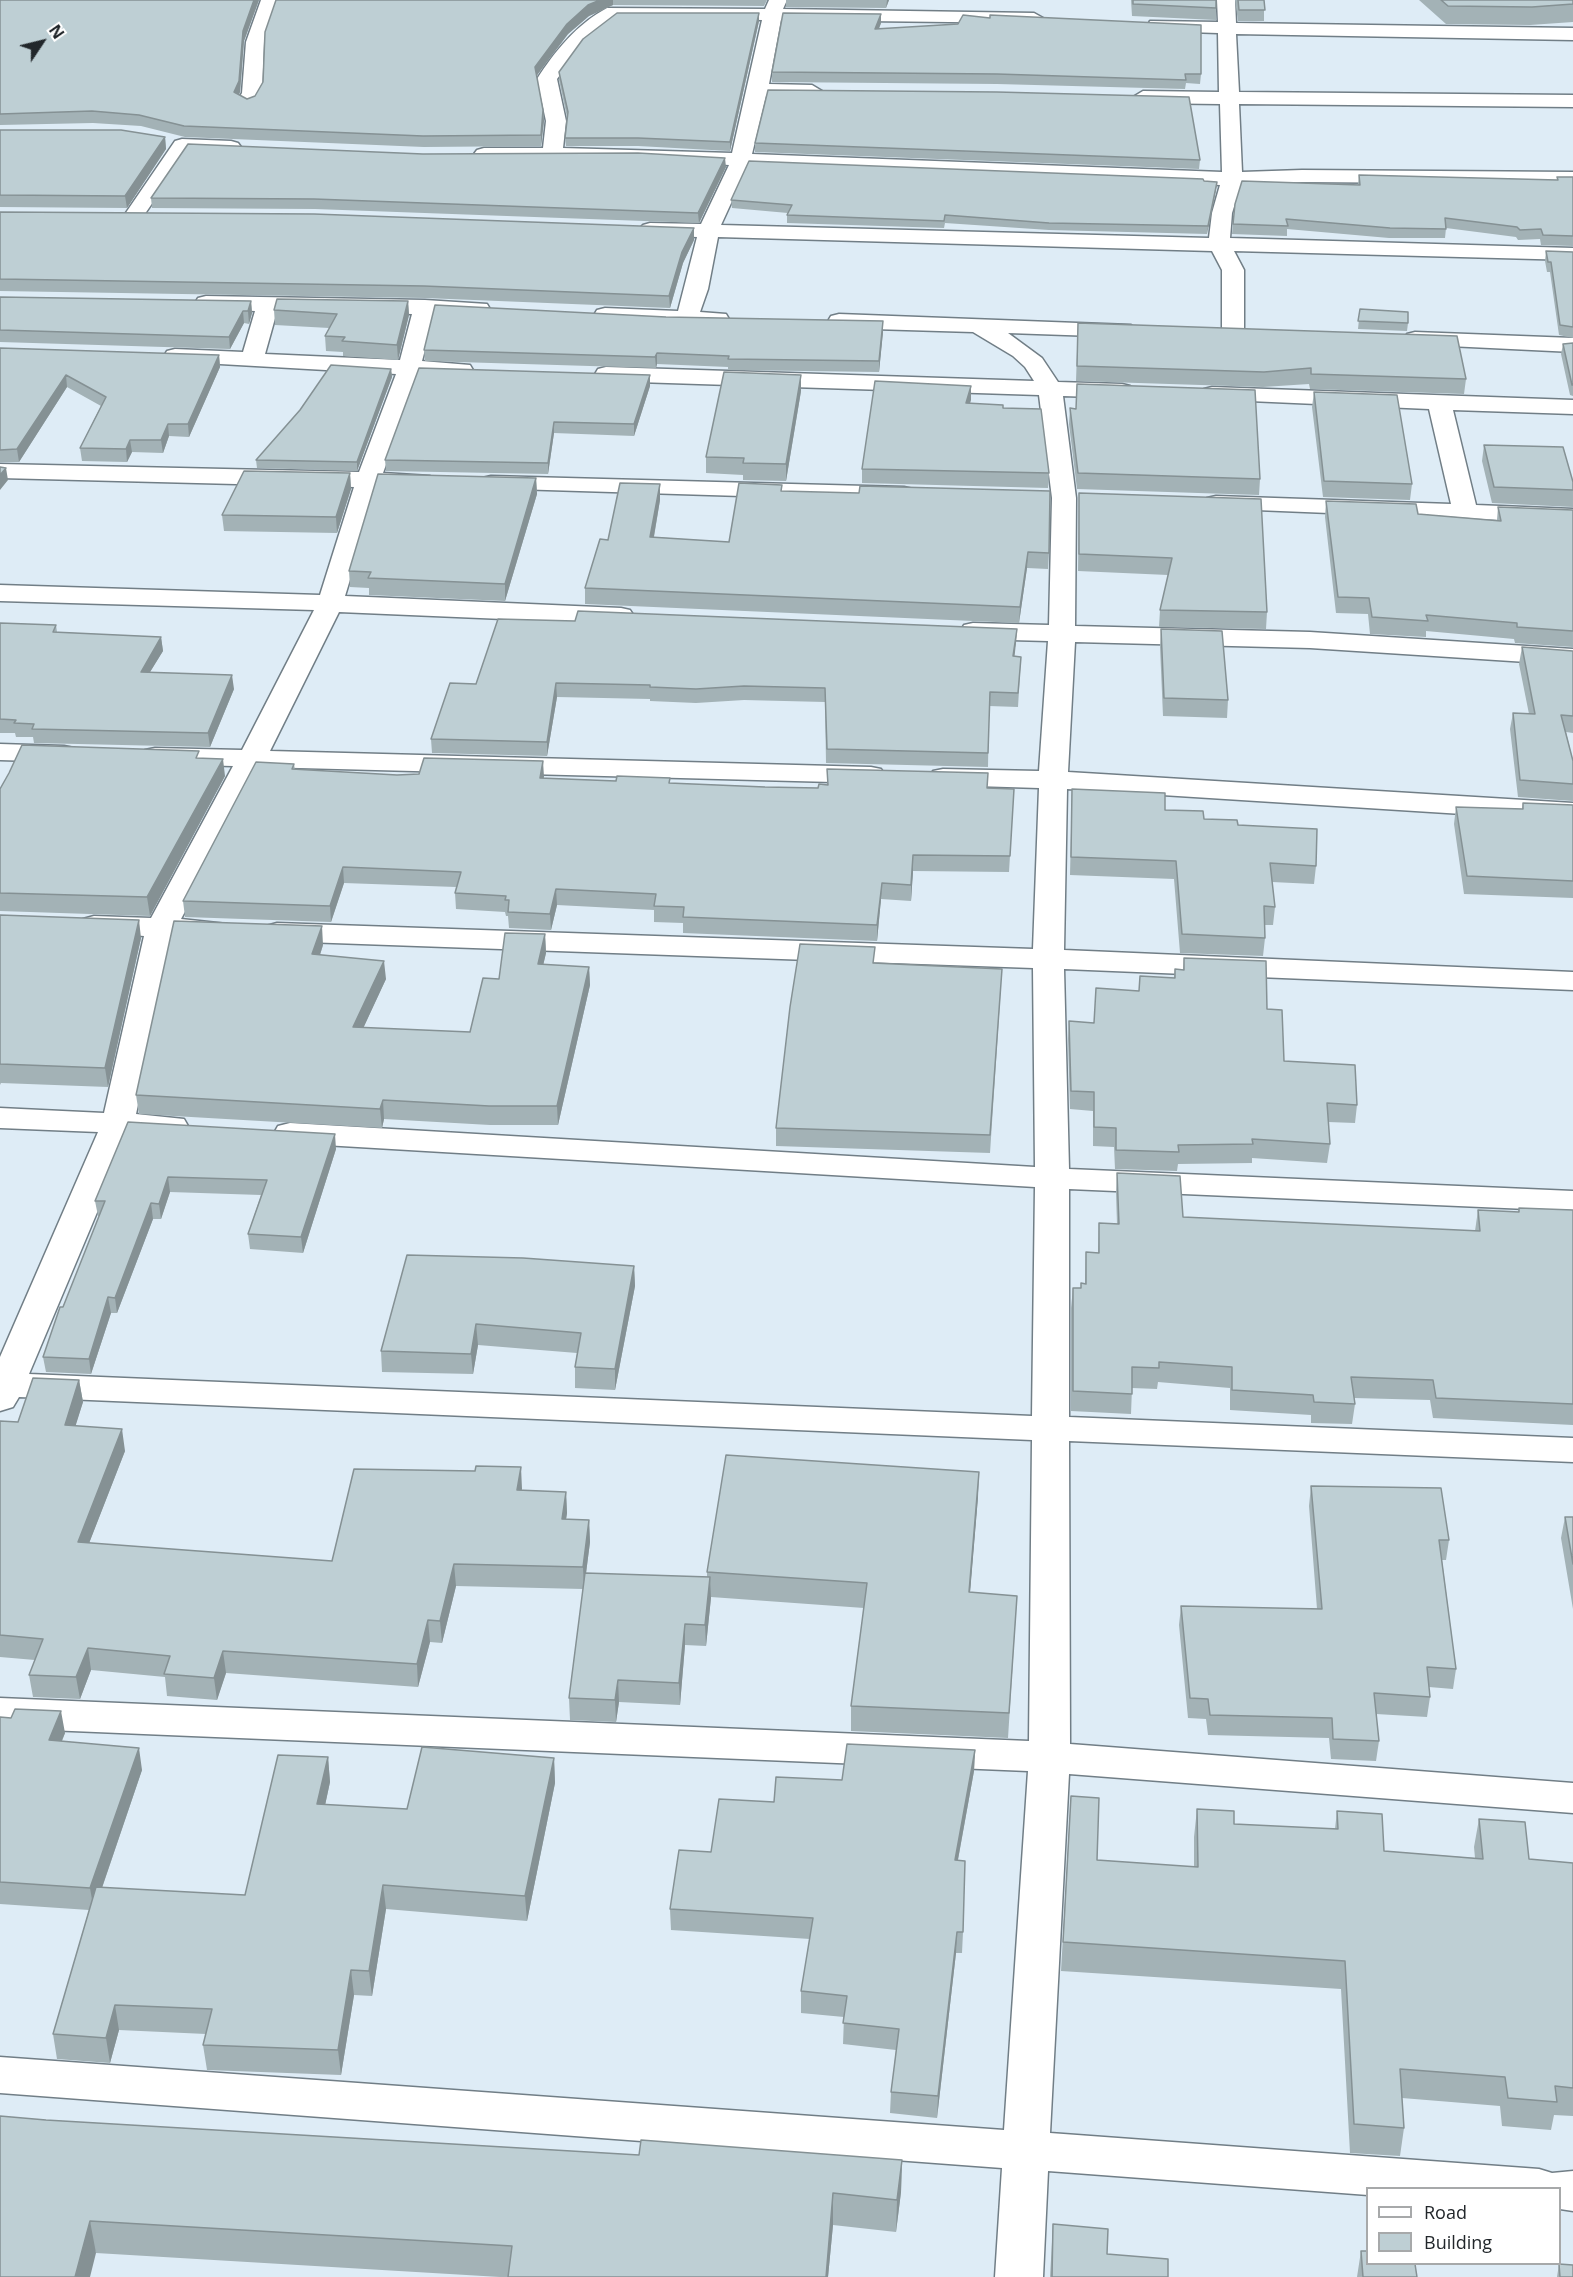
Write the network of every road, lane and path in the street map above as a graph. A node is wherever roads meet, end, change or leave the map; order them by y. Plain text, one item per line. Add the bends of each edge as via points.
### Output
1 (270, 0) edge
2 (1226, 0) edge
3 (776, 6) edge
4 (1054, 19) edge
5 (1136, 24) edge
6 (1228, 28) junction
7 (1573, 34) edge
8 (758, 90) junction
9 (828, 91) edge
10 (1129, 97) edge
11 (1230, 98) junction
12 (1573, 101) edge
13 (247, 102) edge
14 (255, 148) edge
15 (552, 153) junction
16 (459, 154) edge
17 (740, 158) junction
18 (1573, 178) edge
19 (1232, 179) junction
20 (111, 216) edge
21 (156, 216) edge
22 (133, 217) junction
23 (633, 228) edge
24 (708, 231) junction
25 (1220, 244) junction
26 (1573, 254) edge
27 (185, 302) edge
28 (268, 305) junction
29 (425, 307) junction
30 (497, 310) edge
31 (580, 314) edge
32 (687, 318) junction
33 (735, 319) edge
34 (819, 321) edge
35 (978, 326) junction
36 (1141, 331) edge
37 (1210, 333) edge
38 (1233, 334) junction
39 (1257, 334) edge
40 (1396, 338) edge
41 (1573, 345) edge
42 (157, 356) edge
43 (252, 359) junction
44 (409, 369) junction
45 (480, 371) edge
46 (587, 374) edge
47 (1050, 387) junction
48 (1145, 392) edge
49 (1192, 393) edge
50 (1440, 404) junction
51 (1573, 407) edge
52 (0, 471) edge
53 (368, 480) junction
54 (923, 494) edge
55 (1190, 502) edge
56 (1466, 512) junction
57 (1573, 516) edge
58 (0, 594) edge
59 (330, 604) junction
60 (649, 618) edge
61 (944, 630) edge
62 (1062, 634) junction
63 (1573, 657) edge
64 (0, 752) edge
65 (92, 754) edge
66 (127, 755) edge
67 (251, 760) junction
68 (1053, 780) junction
69 (1573, 812) edge
70 (69, 924) edge
71 (161, 928) junction
72 (1048, 959) junction
73 (1573, 981) edge
74 (0, 1118) edge
75 (118, 1123) junction
76 (202, 1128) edge
77 (262, 1131) edge
78 (1052, 1178) junction
79 (1573, 1201) edge
80 (2, 1390) edge
81 (1050, 1429) junction
82 (1573, 1450) edge
83 (0, 1713) edge
84 (1049, 1757) junction
85 (1573, 1798) edge
86 (0, 2075) edge
87 (1028, 2150) junction
88 (1526, 2187) edge
89 (1019, 2277) edge

1 - 13 street via 255,42 252,93
2 - 6 street
3 - 4 street
3 - 8 street
3 - 15 street via 612,12 601,17 547,79 556,121
5 - 6 street
6 - 7 street
6 - 11 street
8 - 9 street
8 - 17 street
10 - 11 street
11 - 12 street
11 - 19 street
14 - 22 street via 174,141
15 - 16 street
15 - 17 street
17 - 19 street
17 - 24 street via 722,207
18 - 19 street
19 - 25 street via 1222,213
20 - 22 street
21 - 22 street
23 - 24 street
24 - 25 street
24 - 32 street
25 - 26 street
25 - 38 street via 1233,270
27 - 28 street
28 - 29 street
28 - 43 street
29 - 30 street
29 - 44 street
31 - 32 street
32 - 33 street
34 - 35 street
35 - 36 street
35 - 47 street via 1021,351
37 - 38 street
38 - 39 street
40 - 41 street
42 - 43 street
43 - 44 street
44 - 45 street
44 - 53 street
46 - 47 street
47 - 48 street
47 - 62 street via 1064,498
49 - 50 street
50 - 51 street
50 - 56 street
52 - 53 street
53 - 54 street
53 - 59 street
55 - 56 street
56 - 57 street
58 - 59 street
59 - 60 street
59 - 67 street
61 - 62 street
62 - 63 street via 1310,640
62 - 68 street
64 - 65 street
66 - 67 street
67 - 68 street
67 - 71 street
68 - 69 street
68 - 72 street
70 - 71 street
71 - 72 street
71 - 75 street
72 - 73 street
72 - 78 street
74 - 75 street
75 - 76 street
75 - 80 street
77 - 78 street
78 - 79 street
78 - 81 street
80 - 81 street
81 - 82 street
81 - 84 street
83 - 84 street
84 - 85 street
84 - 87 street
86 - 87 street
87 - 88 street
87 - 89 street

